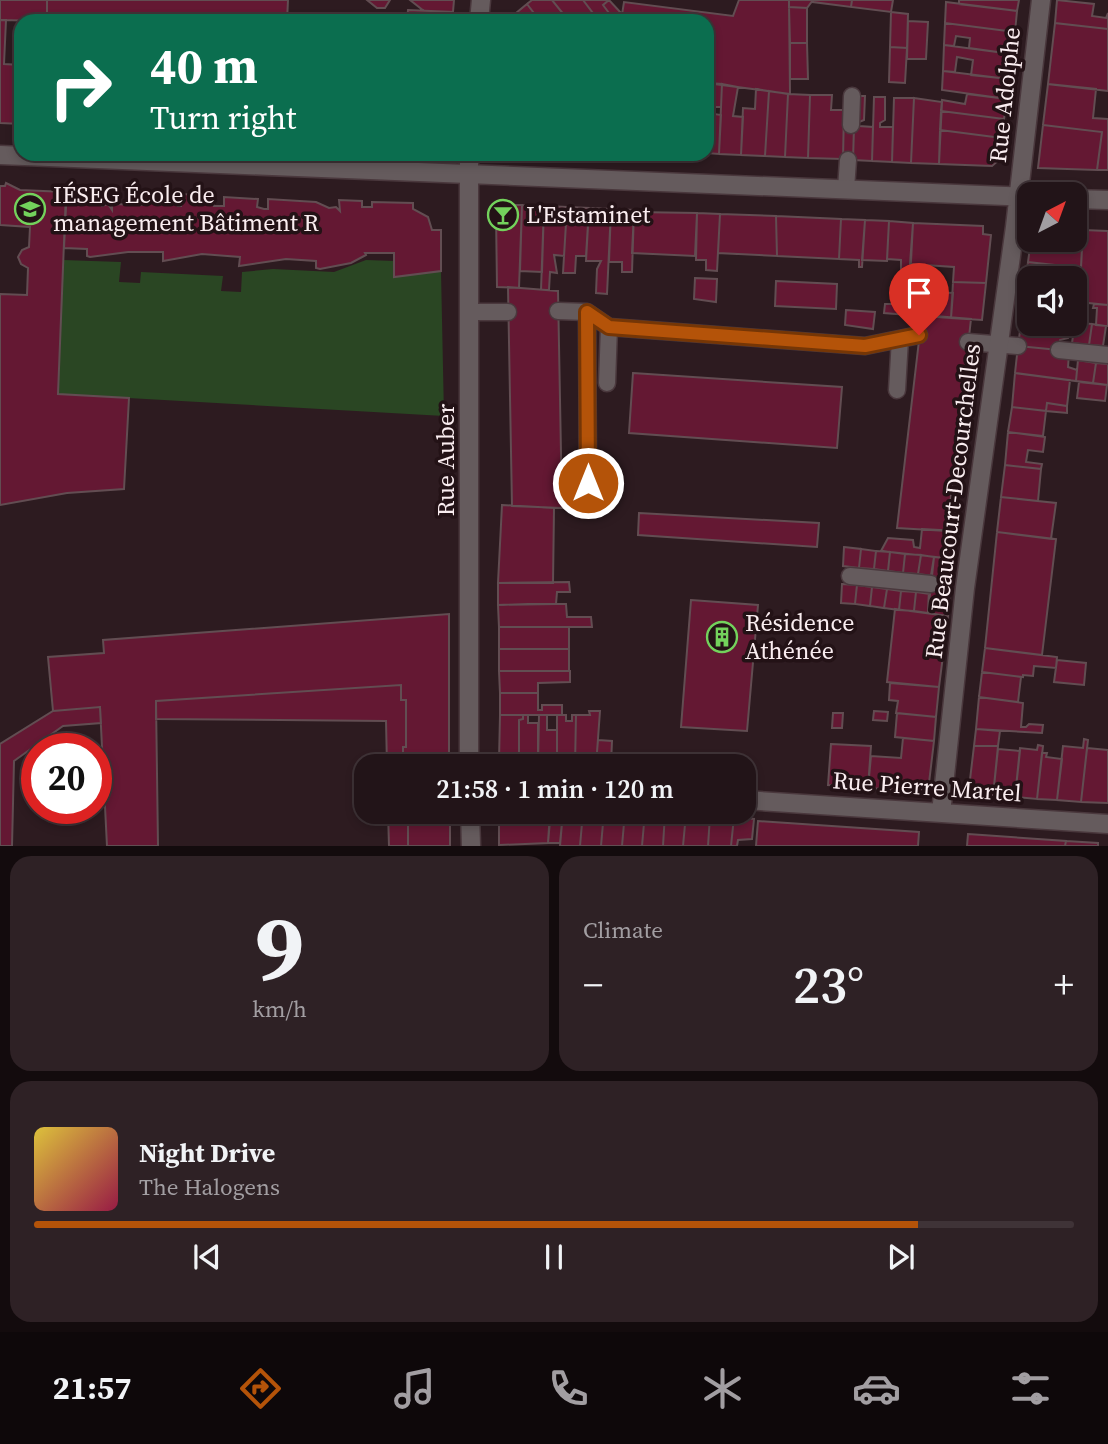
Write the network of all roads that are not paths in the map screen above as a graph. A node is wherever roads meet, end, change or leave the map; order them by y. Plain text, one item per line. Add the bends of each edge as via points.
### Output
1 (1041, 0) edge
2 (852, 96) dead end
3 (851, 125) dead end
4 (848, 160) dead end
5 (156, 161) edge
6 (469, 161) edge
7 (468, 173) junction
8 (1025, 182) edge
9 (846, 189) junction
10 (1017, 197) edge
11 (1087, 199) edge
12 (1108, 200) edge
13 (1017, 236) edge
14 (469, 312) junction
15 (508, 312) dead end
16 (558, 312) dead end
17 (587, 312) junction
18 (609, 327) junction
19 (919, 335) dead end
20 (900, 339) junction
21 (968, 342) dead end
22 (998, 343) junction
23 (1018, 346) dead end
24 (1059, 350) dead end
25 (1108, 355) edge
26 (607, 383) dead end
27 (897, 390) dead end
28 (588, 483) dead end
29 (850, 576) dead end
30 (931, 584) dead end
31 (469, 754) edge
32 (756, 801) edge
33 (941, 813) junction
34 (470, 824) edge
35 (1108, 824) edge
36 (471, 845) edge

1 - 8 street, Rue Adolphe
2 - 3 lane
4 - 9 lane
5 - 7 street
6 - 7 street, Rue Auber
7 - 9 street
7 - 14 street, Rue Auber
9 - 10 street
11 - 12 street
13 - 22 street, Rue Beaucourt-Decourchelles
14 - 15 lane
14 - 31 street, Rue Auber
16 - 17 lane
17 - 18 lane
17 - 28 lane
18 - 20 lane via 865,346
18 - 26 lane
19 - 20 lane
20 - 27 lane
21 - 22 lane
22 - 23 lane
22 - 33 street, Rue Beaucourt-Decourchelles via 958,588
24 - 25 lane
29 - 30 lane
32 - 33 street, Rue Pierre Martel
33 - 35 street, Rue Pierre Martel
34 - 36 street

